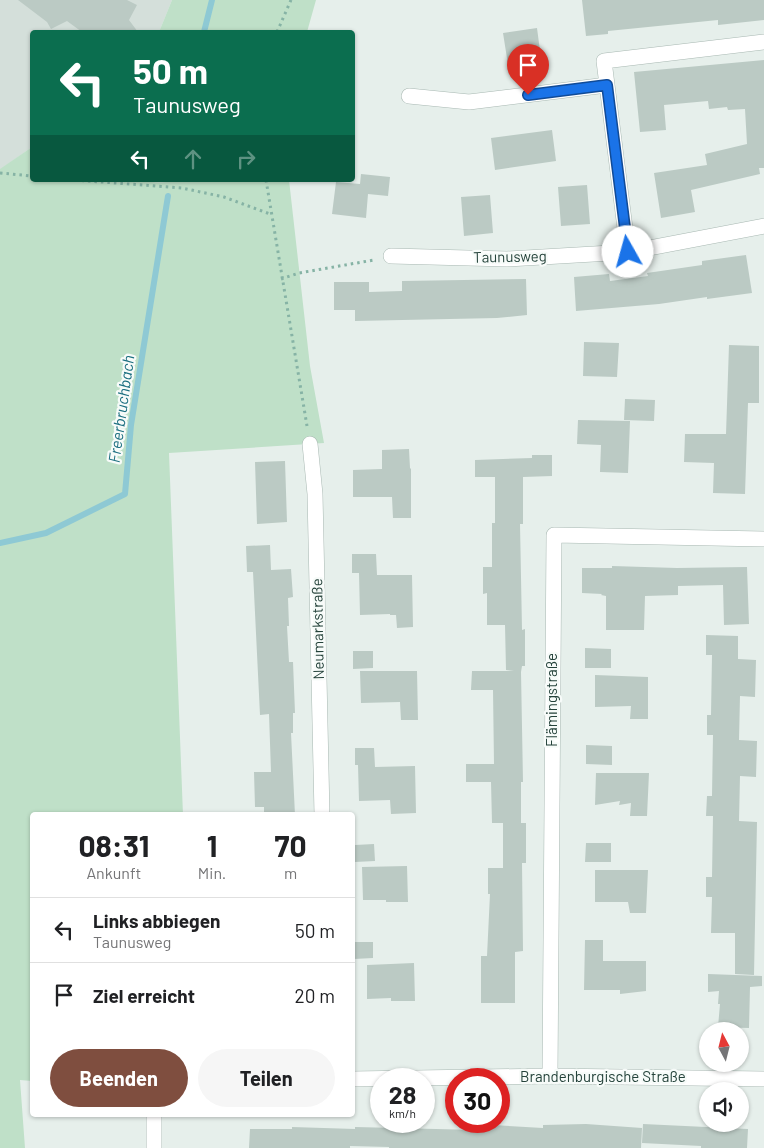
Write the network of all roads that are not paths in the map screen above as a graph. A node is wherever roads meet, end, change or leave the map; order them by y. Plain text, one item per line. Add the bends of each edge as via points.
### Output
1 (764, 42) edge
2 (607, 85) junction
3 (409, 96) dead end
4 (764, 226) edge
5 (628, 252) junction
6 (391, 256) road end
7 (310, 444) road end
8 (764, 539) edge
9 (322, 812) edge
10 (550, 1076) junction
11 (355, 1079) edge
12 (764, 1079) edge
13 (154, 1117) edge
14 (154, 1148) edge

1 - 2 street via 604,61
2 - 3 street via 469,102
2 - 5 street
4 - 5 street, Taunusweg
5 - 6 street, Taunusweg via 507,259
7 - 9 street, Neumarkstraße via 315,494
8 - 10 street, Flämingstraße via 554,534
10 - 11 street, Brandenburgische Straße
10 - 12 street, Brandenburgische Straße
13 - 14 street

